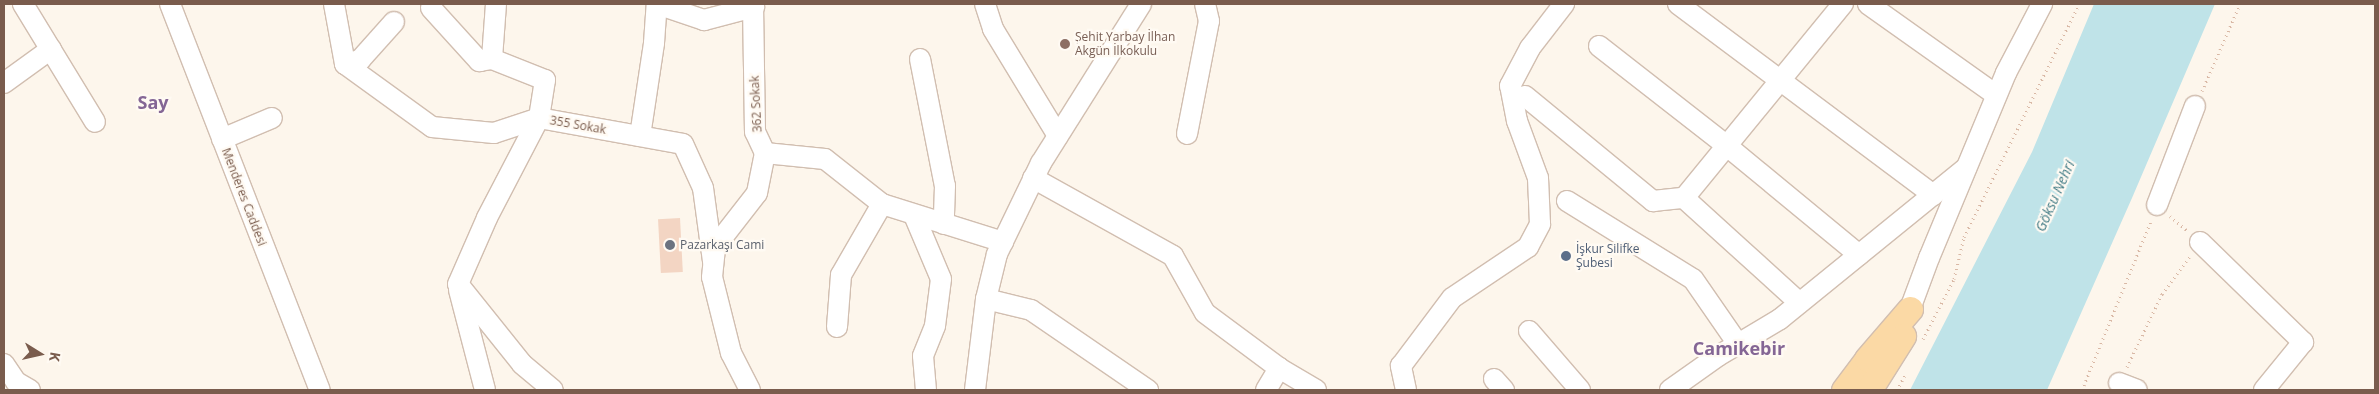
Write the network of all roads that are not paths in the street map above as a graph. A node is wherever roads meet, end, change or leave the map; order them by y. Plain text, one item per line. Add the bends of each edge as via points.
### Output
1 (23, 4) edge
2 (170, 4) edge
3 (334, 4) edge
4 (496, 4) edge
5 (985, 4) edge
6 (1141, 4) edge
7 (1206, 4) edge
8 (1564, 4) edge
9 (1678, 4) edge
10 (1843, 4) edge
11 (1868, 4) edge
12 (2042, 4) edge
13 (753, 5) edge
14 (431, 8) dead end
15 (394, 22) dead end
16 (1599, 46) dead end
17 (51, 49) junction
18 (492, 59) junction
19 (920, 59) dead end
20 (345, 64) junction
21 (1781, 81) junction
22 (4, 84) edge
23 (1996, 95) junction
24 (1525, 96) dead end
25 (2196, 106) road end
26 (272, 118) dead end
27 (539, 118) junction
28 (95, 122) dead end
29 (1186, 134) dead end
30 (640, 136) junction
31 (1058, 136) junction
32 (222, 139) junction
33 (1727, 146) junction
34 (765, 153) junction
35 (1966, 168) junction
36 (1033, 178) junction
37 (1933, 195) junction
38 (1684, 198) junction
39 (1567, 201) dead end
40 (882, 204) junction
41 (2157, 205) road end
42 (914, 215) junction
43 (944, 224) junction
44 (1003, 242) junction
45 (2200, 242) road end
46 (1859, 255) junction
47 (713, 261) junction
48 (458, 284) junction
49 (986, 299) junction
50 (1800, 303) junction
51 (1910, 309) junction
52 (837, 327) dead end
53 (1529, 331) dead end
54 (301, 342) junction
55 (1738, 344) junction
56 (4, 364) edge
57 (1279, 368) junction
58 (30, 390) edge
59 (306, 390) edge
60 (320, 390) edge
61 (485, 390) edge
62 (553, 390) edge
63 (750, 390) edge
64 (926, 390) edge
65 (974, 390) edge
66 (1148, 390) edge
67 (1266, 390) edge
68 (1316, 390) edge
69 (1406, 390) edge
70 (1580, 390) edge
71 (1670, 390) edge
72 (1844, 390) edge
73 (1869, 390) edge
74 (2264, 390) edge

1 - 17 street
2 - 32 street, Menderes Caddesi
3 - 20 street
4 - 18 street
5 - 31 street via 993,29
6 - 31 street
7 - 29 street via 1209,21
8 - 69 street via 1530,48 1510,86 1517,121 1538,178 1540,224 1528,247 1452,298 1401,366
9 - 21 street
10 - 21 street
11 - 23 street
12 - 23 street
13 - 30 street via 704,20 657,4
13 - 34 street, 362 Sokak via 755,132
14 - 18 street via 479,61
15 - 20 street via 360,60
16 - 33 street
17 - 22 street
17 - 28 street
18 - 27 street via 545,80
19 - 43 street via 945,186
20 - 27 street, 355 Sokak via 432,127 494,133
21 - 33 street
21 - 37 street
23 - 35 street
24 - 38 street via 1654,201
25 - 41 street
26 - 32 street
27 - 30 street, 355 Sokak
27 - 48 street via 487,218
30 - 47 street, 355 Sokak via 683,144 703,188
31 - 36 street
32 - 54 street, Menderes Caddesi
33 - 38 street
33 - 46 street
34 - 40 street via 825,159
34 - 47 street via 757,193 715,247
35 - 37 street
35 - 51 street
36 - 44 street
36 - 57 street via 1173,256 1205,313
37 - 46 street
38 - 50 street
39 - 55 street via 1693,279
40 - 42 street
40 - 52 street via 841,275
42 - 43 street
42 - 64 street via 941,279 935,326 923,356
43 - 44 street
44 - 49 street
45 - 74 street via 2303,342
46 - 50 street
47 - 63 street via 712,277 732,353
48 - 61 street
48 - 62 street via 522,364
49 - 65 street
49 - 66 street via 1032,310
50 - 55 street
51 - 72 main road via 1866,359
51 - 73 main road via 1903,336
53 - 70 street
54 - 59 street
54 - 60 street, Menderes Caddesi
55 - 71 street
56 - 58 street via 16,382
57 - 67 street
57 - 68 street

